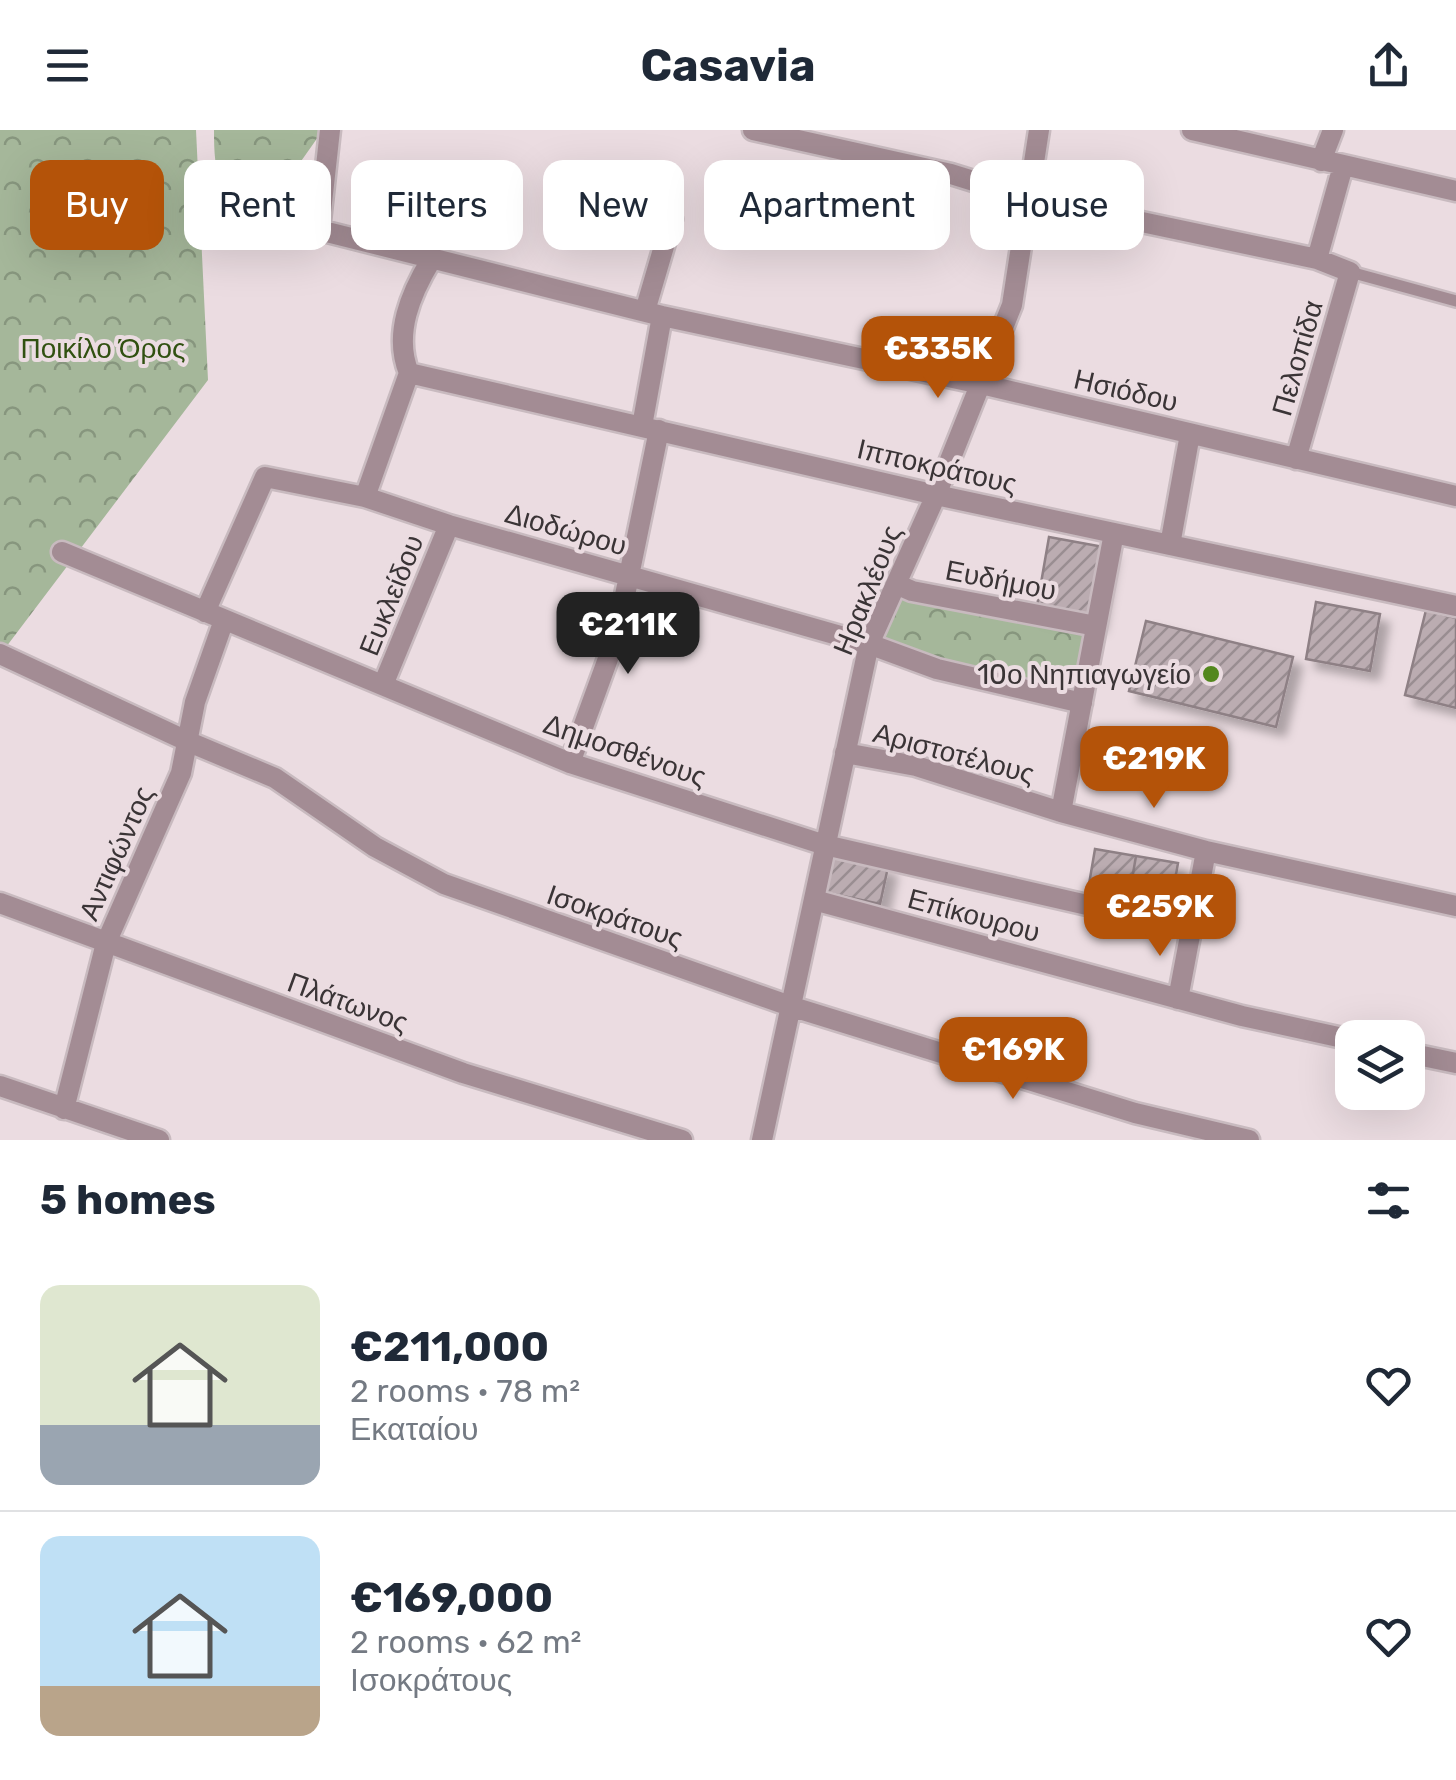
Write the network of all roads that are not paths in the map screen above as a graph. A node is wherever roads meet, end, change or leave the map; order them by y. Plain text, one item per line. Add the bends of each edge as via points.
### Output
1 (330, 130) edge
2 (753, 130) edge
3 (1039, 130) edge
4 (1192, 130) edge
5 (1333, 130) edge
6 (1034, 160) edge
7 (1321, 161) junction
8 (1343, 166) junction
9 (970, 180) edge
10 (1456, 192) edge
11 (1144, 222) edge
12 (666, 250) edge
13 (1020, 250) edge
14 (1317, 259) junction
15 (431, 260) junction
16 (1350, 272) junction
17 (1456, 301) edge
18 (653, 313) junction
19 (408, 372) junction
20 (981, 384) junction
21 (650, 428) junction
22 (1190, 434) junction
23 (1296, 459) junction
24 (265, 476) joint
25 (936, 495) junction
26 (1456, 496) edge
27 (365, 497) junction
28 (449, 525) junction
29 (1114, 533) junction
30 (1170, 545) junction
31 (62, 552) dead end
32 (628, 574) junction
33 (896, 584) junction
34 (1456, 606) edge
35 (214, 616) junction
36 (1096, 626) junction
37 (869, 644) junction
38 (0, 654) edge
39 (384, 686) junction
40 (1082, 702) junction
41 (189, 742) junction
42 (845, 752) junction
43 (570, 764) junction
44 (1061, 812) junction
45 (824, 845) junction
46 (1206, 851) junction
47 (814, 900) junction
48 (0, 902) edge
49 (1456, 906) edge
50 (1192, 930) junction
51 (106, 943) junction
52 (1178, 998) junction
53 (793, 1007) junction
54 (1335, 1036) edge
55 (1425, 1056) edge
56 (1456, 1063) edge
57 (0, 1086) edge
58 (64, 1109) junction
59 (160, 1140) edge
60 (682, 1140) edge
61 (762, 1140) edge
62 (1249, 1140) edge

1 - 15 street, Ησιόδου via 319,230
2 - 9 street
3 - 6 street, Ηρακλέους
4 - 7 street
5 - 7 street
7 - 8 street
8 - 10 street
8 - 14 street, Πελοπίδα
11 - 14 street
12 - 18 street
13 - 20 street, Ηρακλέους via 1012,305
14 - 16 street
15 - 18 street, Ησιόδου
15 - 19 street via 413,290 404,331
16 - 17 lane
16 - 23 street, Πελοπίδα
18 - 20 street, Ησιόδου
18 - 21 street
19 - 21 street, Ιπποκράτους
19 - 27 street
20 - 22 street, Ησιόδου
20 - 25 street, Ηρακλέους
21 - 25 street, Ιπποκράτους
21 - 32 street
22 - 23 street, Ησιόδου
22 - 30 street
23 - 26 street, Ησιόδου
24 - 27 street, Διοδώρου
24 - 35 street, Αντιφώντος
25 - 29 street, Ιπποκράτους
25 - 33 street, Ηρακλέους
27 - 28 street, Διοδώρου
28 - 32 street, Διοδώρου
28 - 39 street, Ευκλείδου
29 - 30 street, Ιπποκράτους
29 - 36 street
30 - 34 street, Ιπποκράτους
31 - 35 street, Δημοσθένους
32 - 37 street, Διοδώρου
32 - 43 street via 617,634
33 - 36 street, Ευδήμου
33 - 37 street, Ηρακλέους
35 - 39 street, Δημοσθένους
35 - 41 street, Αντιφώντος
36 - 40 street
37 - 40 street, Διοδώρου via 937,669
37 - 42 street, Ηρακλέους
38 - 41 street, Ισοκράτους
39 - 43 street, Δημοσθένους
40 - 44 street
41 - 51 street, Αντιφώντος
41 - 53 street, Ισοκράτους via 275,778 375,847 444,884
42 - 44 street, Αριστοτέλους via 916,766
42 - 45 street, Ηρακλέους
43 - 45 street, Δημοσθένους
44 - 46 street, Αριστοτέλους
45 - 47 street, Ηρακλέους
45 - 50 street, Δημοσθένους
46 - 49 street, Αριστοτέλους
46 - 50 street
47 - 52 street, Επίκουρου
47 - 53 street, Ηρακλέους
48 - 51 street, Πλάτωνος
50 - 52 street
51 - 58 street, Αντιφώντος
51 - 60 street, Πλάτωνος via 463,1072
52 - 54 street, Επίκουρου
53 - 61 street, Ηρακλέους
53 - 62 street, Ισοκράτους via 1135,1113
55 - 56 street
57 - 58 street
58 - 59 street

